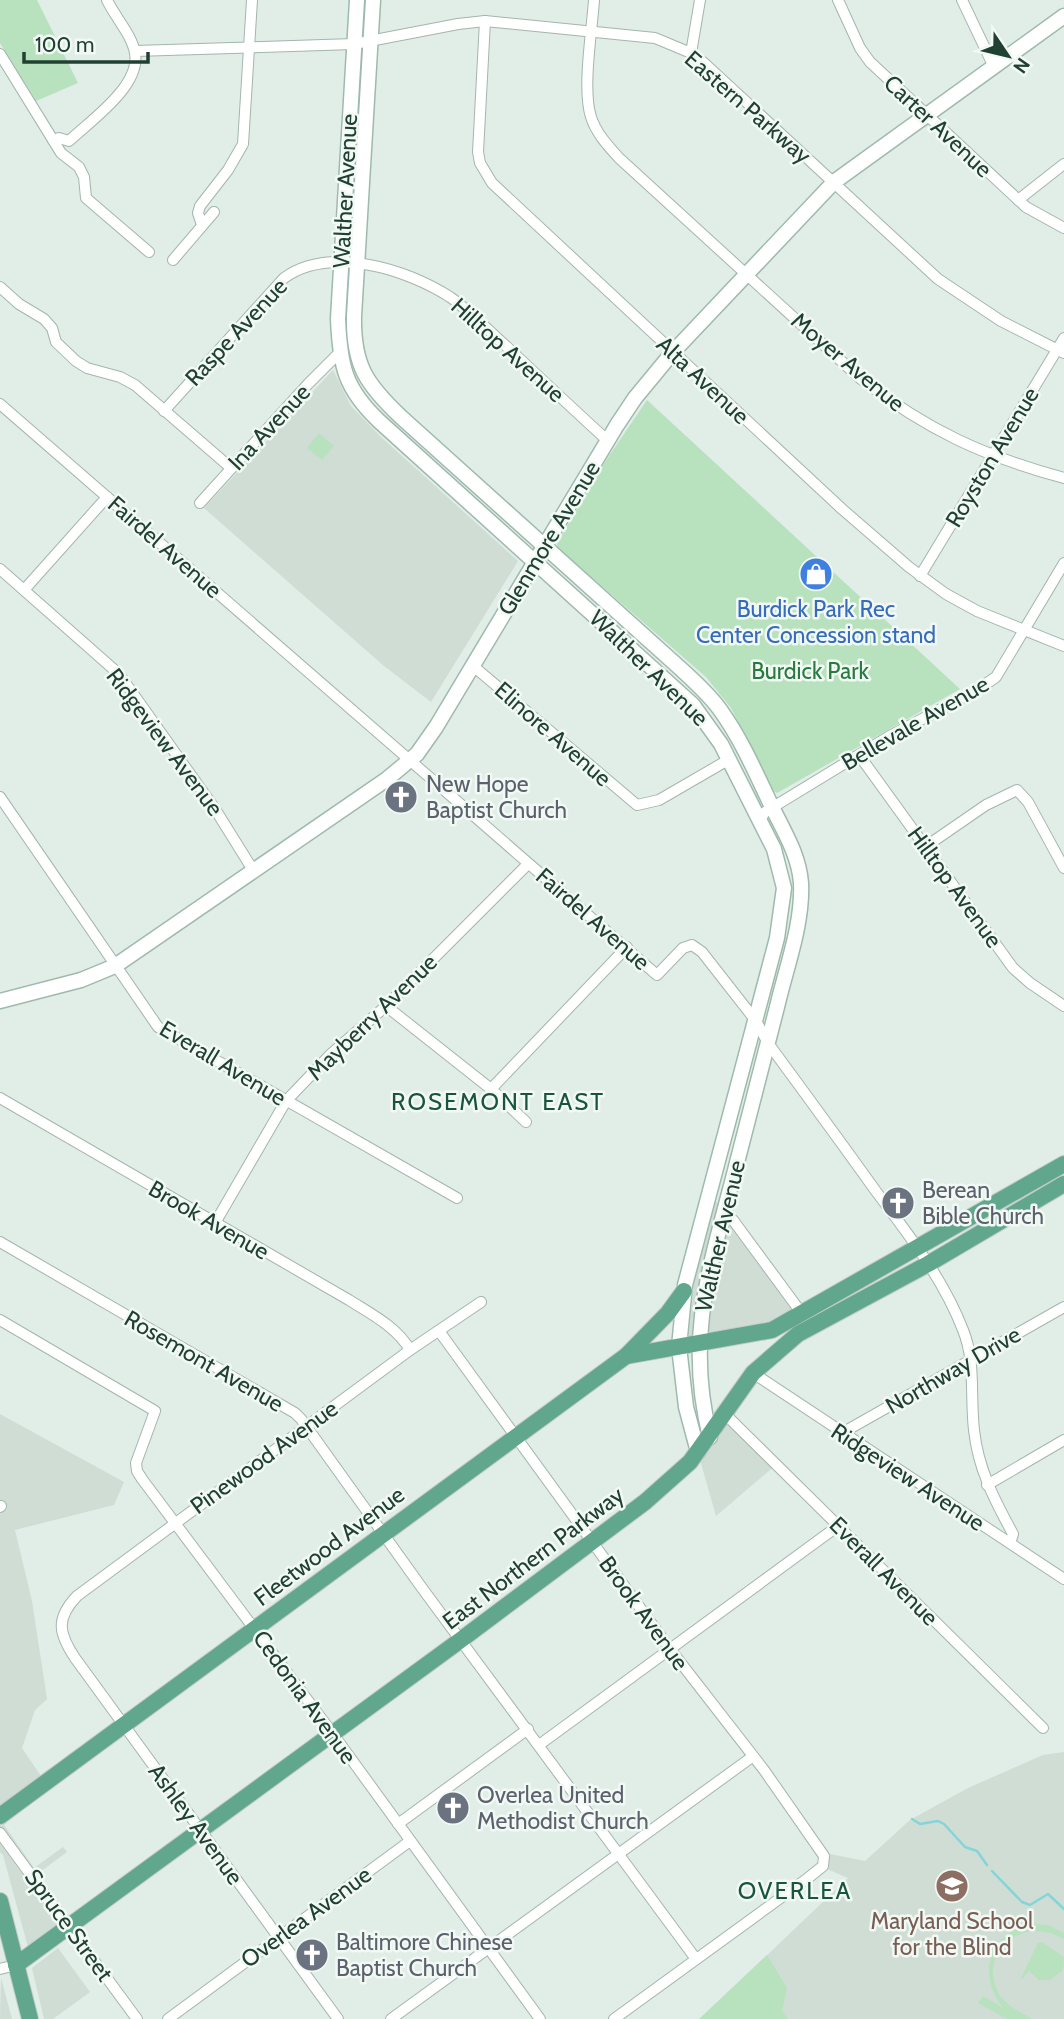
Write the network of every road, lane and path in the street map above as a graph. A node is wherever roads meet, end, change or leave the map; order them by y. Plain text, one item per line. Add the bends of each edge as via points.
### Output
1 (107, 0) edge
2 (252, 0) edge
3 (357, 0) edge
4 (373, 0) edge
5 (594, 0) edge
6 (700, 0) edge
7 (838, 0) edge
8 (962, 0) edge
9 (1064, 16) edge
10 (485, 21) junction
11 (591, 31) junction
12 (371, 42) junction
13 (354, 44) junction
14 (250, 48) junction
15 (135, 51) junction
16 (691, 53) junction
17 (0, 54) edge
18 (993, 65) junction
19 (927, 114) junction
20 (54, 140) junction
21 (1064, 164) edge
22 (834, 182) junction
23 (1018, 200) junction
24 (214, 212) dead end
25 (202, 225) junction
26 (1064, 228) edge
27 (149, 252) dead end
28 (173, 260) dead end
29 (341, 261) junction
30 (358, 262) junction
31 (746, 273) junction
32 (0, 286) edge
33 (1064, 338) edge
34 (1060, 351) edge
35 (340, 352) junction
36 (673, 352) junction
37 (0, 404) edge
38 (164, 411) junction
39 (608, 441) junction
40 (993, 456) junction
41 (231, 468) junction
42 (1064, 478) edge
43 (107, 497) junction
44 (200, 503) dead end
45 (545, 546) junction
46 (535, 562) junction
47 (1064, 563) edge
48 (0, 569) edge
49 (920, 576) junction
50 (24, 590) junction
51 (1023, 631) junction
52 (1064, 646) edge
53 (472, 664) junction
54 (859, 755) junction
55 (411, 760) junction
56 (728, 760) junction
57 (0, 797) edge
58 (772, 808) junction
59 (760, 820) junction
60 (925, 847) junction
61 (528, 864) junction
62 (1064, 868) edge
63 (253, 870) junction
64 (627, 947) junction
65 (115, 966) junction
66 (0, 1001) edge
67 (386, 1006) junction
68 (1064, 1006) edge
69 (756, 1021) junction
70 (768, 1043) junction
71 (491, 1089) junction
72 (0, 1098) edge
73 (286, 1101) junction
74 (526, 1122) dead end
75 (1064, 1164) edge
76 (1037, 1179) junction
77 (1064, 1184) edge
78 (1045, 1195) junction
79 (457, 1198) dead end
80 (733, 1220) dead end
81 (215, 1223) junction
82 (0, 1242) edge
83 (918, 1247) junction
84 (928, 1264) junction
85 (684, 1291) junction
86 (481, 1302) dead end
87 (1064, 1307) edge
88 (0, 1320) edge
89 (806, 1321) junction
90 (439, 1331) junction
91 (698, 1343) junction
92 (680, 1347) junction
93 (410, 1350) junction
94 (626, 1356) junction
95 (971, 1361) junction
96 (753, 1373) junction
97 (725, 1414) junction
98 (306, 1426) junction
99 (842, 1433) junction
100 (710, 1437) junction
101 (515, 1438) junction
102 (1064, 1440) edge
103 (698, 1452) junction
104 (987, 1485) junction
105 (174, 1523) junction
106 (838, 1526) junction
107 (384, 1533) junction
108 (593, 1543) junction
109 (1010, 1544) junction
110 (1064, 1579) edge
111 (61, 1626) joint
112 (255, 1630) junction
113 (462, 1639) junction
114 (670, 1649) junction
115 (124, 1726) junction
116 (1043, 1728) dead end
117 (528, 1729) junction
118 (333, 1734) junction
119 (539, 1745) junction
120 (752, 1757) junction
121 (0, 1816) edge
122 (398, 1824) junction
123 (200, 1831) junction
124 (0, 1833) edge
125 (410, 1841) junction
126 (619, 1853) junction
127 (0, 1901) edge
128 (70, 1926) junction
129 (278, 1937) junction
130 (488, 1947) junction
131 (696, 1959) junction
132 (8, 1967) edge
133 (30, 2019) edge
134 (137, 2019) edge
135 (168, 2019) edge
136 (338, 2019) edge
137 (391, 2019) edge
138 (540, 2019) edge
139 (614, 2019) edge

1 - 15 street
2 - 14 street
3 - 13 main road, Walther Avenue
4 - 12 main road, Walther Avenue
5 - 11 street, Moyer Avenue
6 - 16 street
7 - 19 street, Carter Avenue via 870,62
8 - 18 street
9 - 18 main road, Glenmore Avenue
10 - 11 street, Eastern Parkway
10 - 12 street, Eastern Parkway
10 - 36 street, Alta Avenue via 478,152 485,174
11 - 16 street, Eastern Parkway via 655,38
11 - 31 street, Moyer Avenue via 588,102 591,119 608,146
12 - 13 street, Eastern Parkway
12 - 30 main road, Walther Avenue
13 - 14 street, Eastern Parkway
13 - 29 main road, Walther Avenue
14 - 15 street, Eastern Parkway
14 - 25 street via 243,144 198,213
15 - 20 street via 134,68 121,93 69,141
16 - 22 street, Eastern Parkway
17 - 20 street
18 - 19 main road, Glenmore Avenue
19 - 22 main road, Glenmore Avenue
19 - 23 street, Carter Avenue
20 - 27 street via 65,158 79,167 86,198
21 - 23 street
22 - 31 main road, Glenmore Avenue
22 - 34 street, Eastern Parkway via 958,294
23 - 26 street, Carter Avenue
24 - 25 street
25 - 28 street
29 - 30 street, Raspe Avenue
29 - 35 main road, Walther Avenue
29 - 38 street, Raspe Avenue via 304,265 284,278
30 - 39 street, Hilltop Avenue via 422,283 461,305
30 - 45 main road, Walther Avenue via 354,344 370,385
31 - 36 main road, Glenmore Avenue
31 - 40 street, Moyer Avenue via 894,404 945,435
32 - 38 street via 44,319 65,352 87,368 127,380
33 - 34 street, Royston Avenue
34 - 40 street, Royston Avenue
35 - 41 street, Ina Avenue
35 - 46 main road, Walther Avenue via 349,383 367,410
36 - 39 main road, Glenmore Avenue via 635,398
36 - 49 street, Alta Avenue
37 - 43 street, Fairdel Avenue
38 - 41 street
39 - 45 main road, Glenmore Avenue
40 - 42 street, Moyer Avenue
40 - 49 street, Royston Avenue
41 - 44 street, Ina Avenue
43 - 50 street
43 - 55 street, Fairdel Avenue
45 - 46 main road, Glenmore Avenue
45 - 58 main road, Walther Avenue via 710,698 735,733
46 - 53 main road, Glenmore Avenue
46 - 56 main road, Walther Avenue via 684,695 713,730
47 - 51 street, Bellevale Avenue
48 - 50 street, Ridgeview Avenue
49 - 51 street, Alta Avenue via 977,611
50 - 63 street, Ridgeview Avenue via 119,674 220,815
51 - 52 street, Alta Avenue
51 - 54 street, Bellevale Avenue via 996,677
53 - 55 main road, Glenmore Avenue
53 - 56 street, Elinore Avenue via 640,806
54 - 58 street, Bellevale Avenue
54 - 60 street, Hilltop Avenue
55 - 61 street, Fairdel Avenue
55 - 63 main road, Glenmore Avenue
56 - 59 main road, Walther Avenue
57 - 65 street, Everall Avenue
58 - 59 street, Bellevale Avenue
58 - 70 main road, Walther Avenue via 796,856 801,885 790,955
59 - 69 main road, Walther Avenue via 781,872 783,903
60 - 62 street via 986,805 1017,790
60 - 68 street, Hilltop Avenue via 1013,968
61 - 64 street, Fairdel Avenue
61 - 67 street, Mayberry Avenue
63 - 65 main road, Glenmore Avenue
64 - 69 street, Fairdel Avenue via 657,975 683,948 692,945
64 - 71 street
65 - 66 main road, Glenmore Avenue
65 - 73 street, Everall Avenue via 158,1027
67 - 71 street
67 - 73 street, Mayberry Avenue
69 - 70 street, Fairdel Avenue
69 - 85 main road, Walther Avenue
70 - 83 street, Fairdel Avenue
70 - 91 main road, Walther Avenue via 709,1270
71 - 74 street
72 - 81 street, Brook Avenue
73 - 79 street, Everall Avenue
73 - 81 street, Mayberry Avenue
75 - 76 main road, East Northern Parkway
76 - 78 main road
76 - 83 main road, East Northern Parkway
77 - 78 main road, East Northern Parkway
78 - 84 main road, East Northern Parkway
80 - 89 street
81 - 93 street, Brook Avenue via 377,1318
82 - 98 street, Rosemont Avenue via 295,1413
83 - 84 street, Fairdel Avenue
83 - 89 main road, East Northern Parkway
84 - 89 main road, East Northern Parkway
84 - 95 street, Fairdel Avenue via 957,1317
85 - 92 main road, Walther Avenue
85 - 94 main road
86 - 90 street, Pinewood Avenue
87 - 95 street, Northway Drive
88 - 105 street, Cedonia Avenue via 155,1411 137,1471
89 - 91 main road, East Northern Parkway
89 - 96 main road, East Northern Parkway
90 - 93 street, Pinewood Avenue
90 - 101 street, Brook Avenue
91 - 92 main road, Fleetwood Avenue
91 - 100 main road, Walther Avenue
92 - 94 main road, Fleetwood Avenue
92 - 103 main road, Walther Avenue via 686,1406
93 - 98 street, Pinewood Avenue
94 - 101 main road, Fleetwood Avenue
95 - 99 street, Northway Drive
95 - 104 street, Fairdel Avenue via 974,1432
96 - 97 main road, East Northern Parkway
96 - 99 street, Ridgeview Avenue
97 - 100 main road, East Northern Parkway
97 - 106 street, Everall Avenue
98 - 105 street, Pinewood Avenue
98 - 107 street, Rosemont Avenue
99 - 109 street, Ridgeview Avenue
100 - 103 main road, East Northern Parkway
101 - 107 main road, Fleetwood Avenue
101 - 108 street, Brook Avenue
102 - 104 street
103 - 108 main road, East Northern Parkway via 664,1487
104 - 109 street, Fairdel Avenue via 1013,1534
105 - 111 street, Pinewood Avenue via 77,1596
105 - 112 street, Cedonia Avenue
106 - 114 street
106 - 116 street, Everall Avenue
107 - 112 main road, Fleetwood Avenue
107 - 113 street, Rosemont Avenue
108 - 113 main road, East Northern Parkway
108 - 114 street, Brook Avenue
109 - 110 street, Ridgeview Avenue
111 - 115 street, Ashley Avenue via 67,1646
112 - 115 main road, Fleetwood Avenue
112 - 118 street, Cedonia Avenue
113 - 117 street, Rosemont Avenue
113 - 118 main road, East Northern Parkway
114 - 119 street
114 - 120 street, Brook Avenue
115 - 121 main road, Fleetwood Avenue
115 - 123 street, Ashley Avenue
117 - 119 street, Rosemont Avenue
117 - 122 street
118 - 122 street, Cedonia Avenue
118 - 123 main road, East Northern Parkway
119 - 126 street, Rosemont Avenue
120 - 126 street
120 - 131 street, Brook Avenue via 821,1851 823,1866
122 - 125 street, Cedonia Avenue
123 - 128 main road, East Northern Parkway
123 - 129 street, Ashley Avenue
124 - 128 street, Spruce Street
125 - 129 street, Overlea Avenue
125 - 130 street, Cedonia Avenue
126 - 130 street
126 - 131 street, Rosemont Avenue
127 - 132 main road
128 - 132 main road, East Northern Parkway
128 - 134 street, Spruce Street
129 - 135 street, Overlea Avenue
129 - 136 street, Ashley Avenue
130 - 137 street
130 - 138 street, Cedonia Avenue
131 - 139 street
132 - 133 main road

